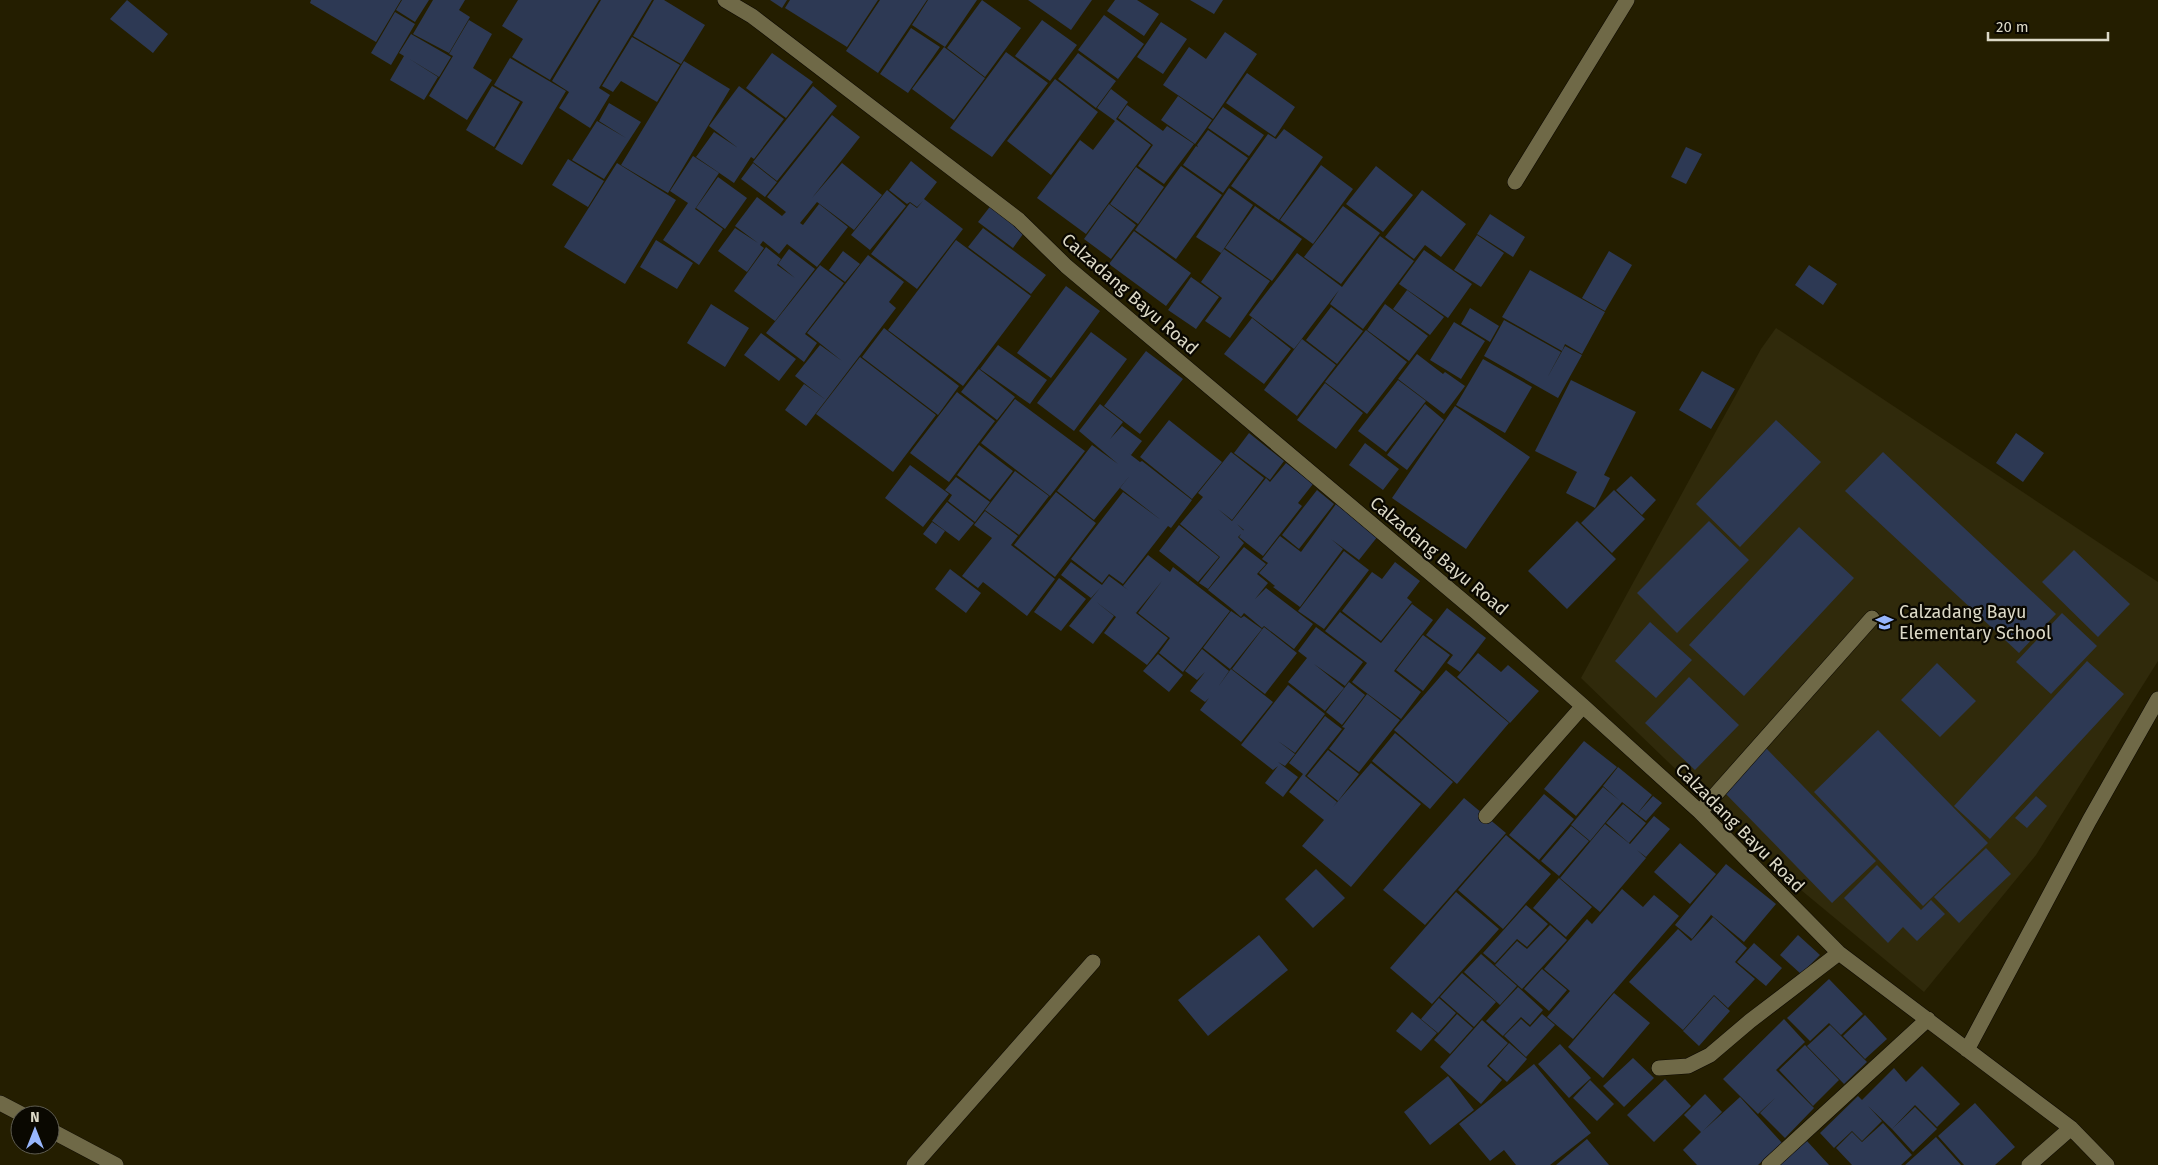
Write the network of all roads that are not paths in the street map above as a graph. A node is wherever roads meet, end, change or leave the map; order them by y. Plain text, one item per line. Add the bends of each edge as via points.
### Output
1 (725, 0) edge
2 (1626, 0) edge
3 (1515, 182) dead end
4 (1872, 618) dead end
5 (2158, 699) edge
6 (1584, 706) junction
7 (1700, 812) junction
8 (1486, 816) dead end
9 (1839, 953) junction
10 (1093, 962) dead end
11 (1928, 1019) junction
12 (1967, 1050) junction
13 (1659, 1068) dead end
14 (2071, 1128) junction
15 (60, 1135) edge
16 (116, 1165) edge
17 (914, 1165) edge
18 (1769, 1165) edge
19 (2029, 1165) edge
20 (2107, 1165) edge

1 - 6 street, Calzadang Bayu Road via 752,16 1019,220 1066,266
2 - 3 street
4 - 7 street
5 - 12 street
6 - 7 street, Calzadang Bayu Road
6 - 8 street
7 - 9 street, Calzadang Bayu Road
9 - 11 street, Calzadang Bayu Road
9 - 13 street via 1710,1055 1688,1066
10 - 17 street
11 - 12 street, Calzadang Bayu Road
11 - 18 street
12 - 14 street, Calzadang Bayu Road
14 - 19 street
14 - 20 street, Calzadang Bayu Road
15 - 16 street

